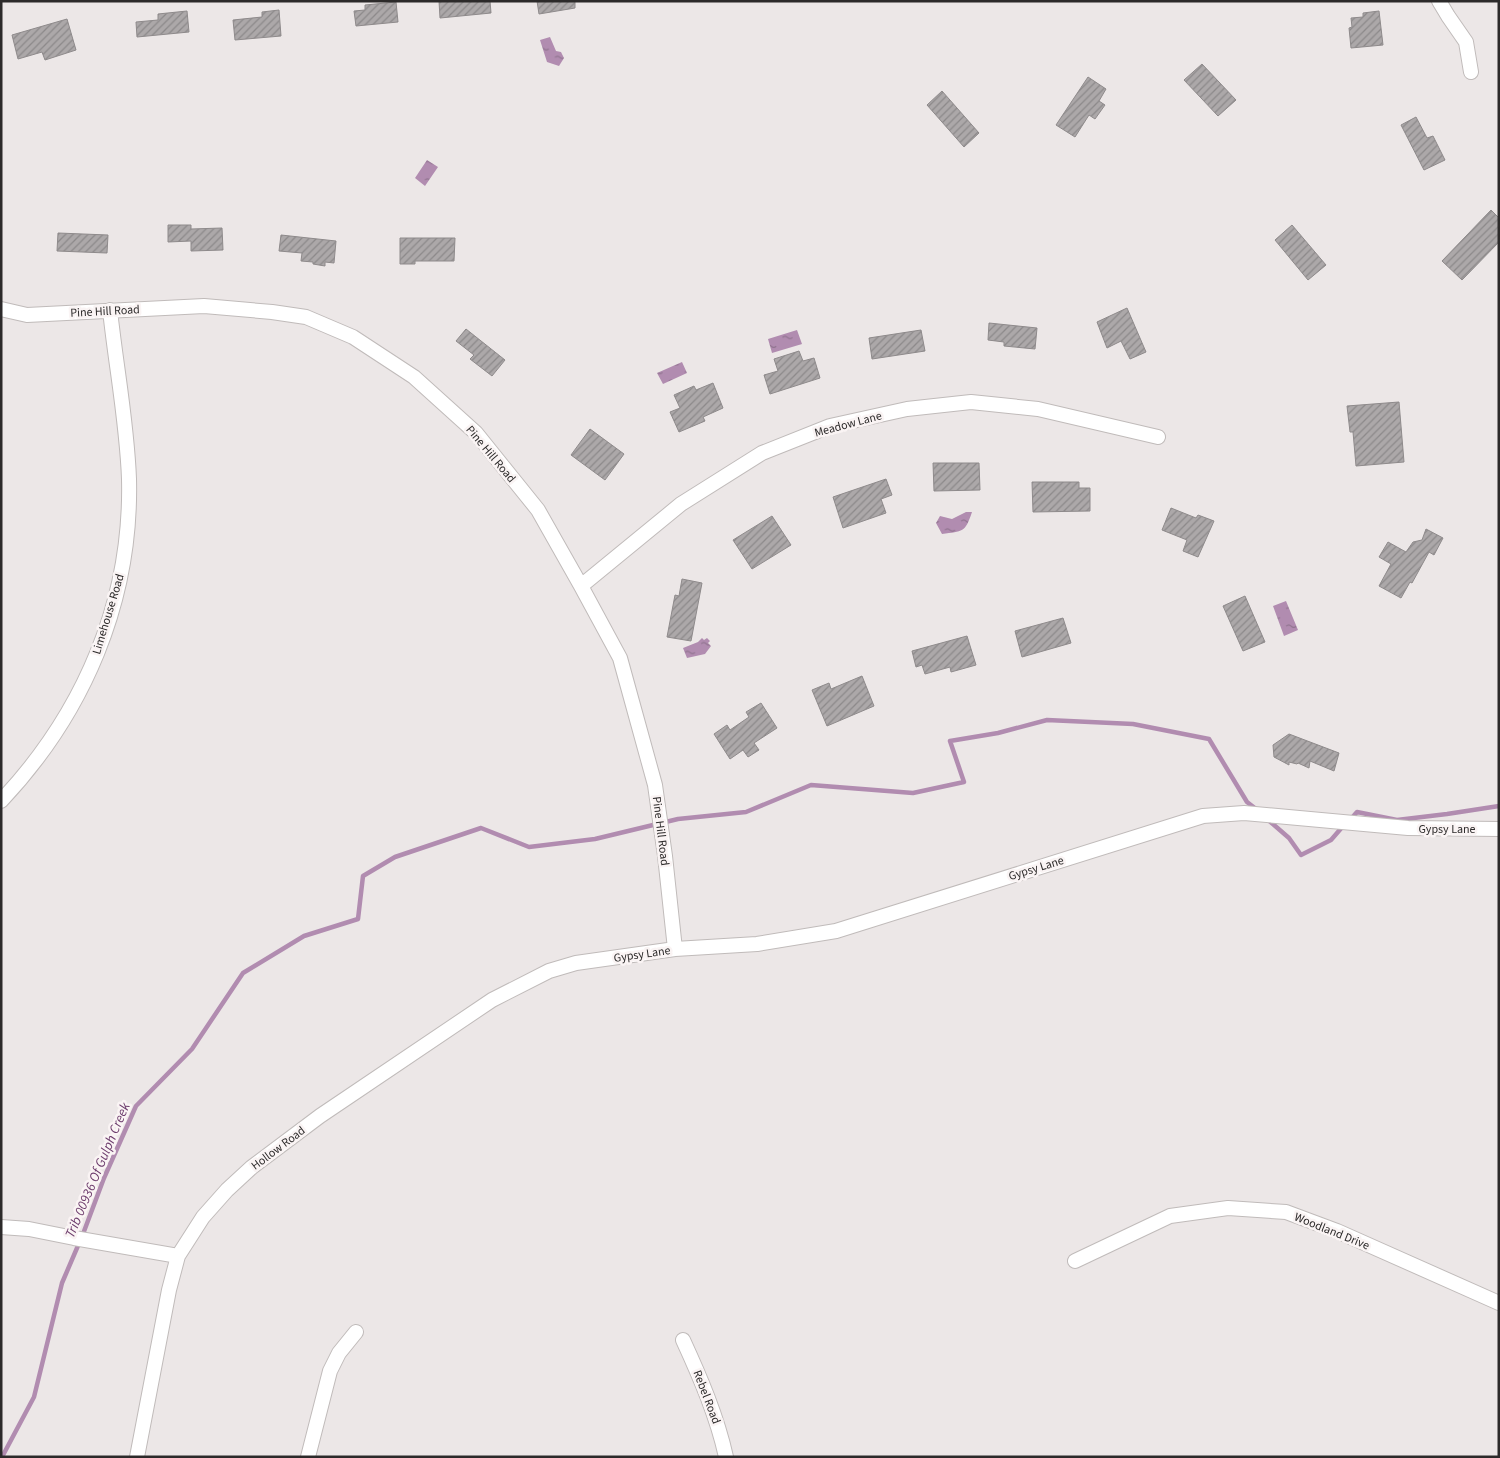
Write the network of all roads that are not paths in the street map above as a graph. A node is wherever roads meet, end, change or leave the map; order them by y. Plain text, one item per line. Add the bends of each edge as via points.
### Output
1 (1439, 1) edge
2 (1471, 72) dead end
3 (1, 309) edge
4 (110, 310) junction
5 (1158, 437) dead end
6 (581, 586) junction
7 (1, 801) edge
8 (1499, 829) edge
9 (675, 950) junction
10 (576, 963) joint
11 (1, 1226) edge
12 (178, 1256) junction
13 (1075, 1261) dead end
14 (1499, 1303) edge
15 (356, 1332) dead end
16 (683, 1340) dead end
17 (137, 1457) edge
18 (308, 1457) edge
19 (726, 1457) edge

1 - 2 street via 1466,42
3 - 4 street, Pine Hill Road via 27,315
4 - 6 street, Pine Hill Road via 204,306 272,312 306,317 353,337 414,377 476,433 538,510
4 - 7 street, Limehouse Road via 129,480 128,528 117,593 102,642 65,719 38,758
5 - 6 street, Meadow Lane via 1038,409 971,402 908,409 830,426 762,453 681,504
6 - 9 street, Pine Hill Road via 620,658 655,785
8 - 9 street, Gypsy Lane via 1408,828 1244,813 1202,816 836,931 757,944
9 - 10 street, Gypsy Lane
10 - 12 street, Hollow Road via 549,971 492,1000 320,1116 227,1190
11 - 12 street
12 - 17 street, Hollow Road
13 - 14 street, Woodland Drive via 1170,1216 1228,1208 1286,1212 1337,1231
15 - 18 street via 330,1371
16 - 19 street, Rebel Road via 701,1379

